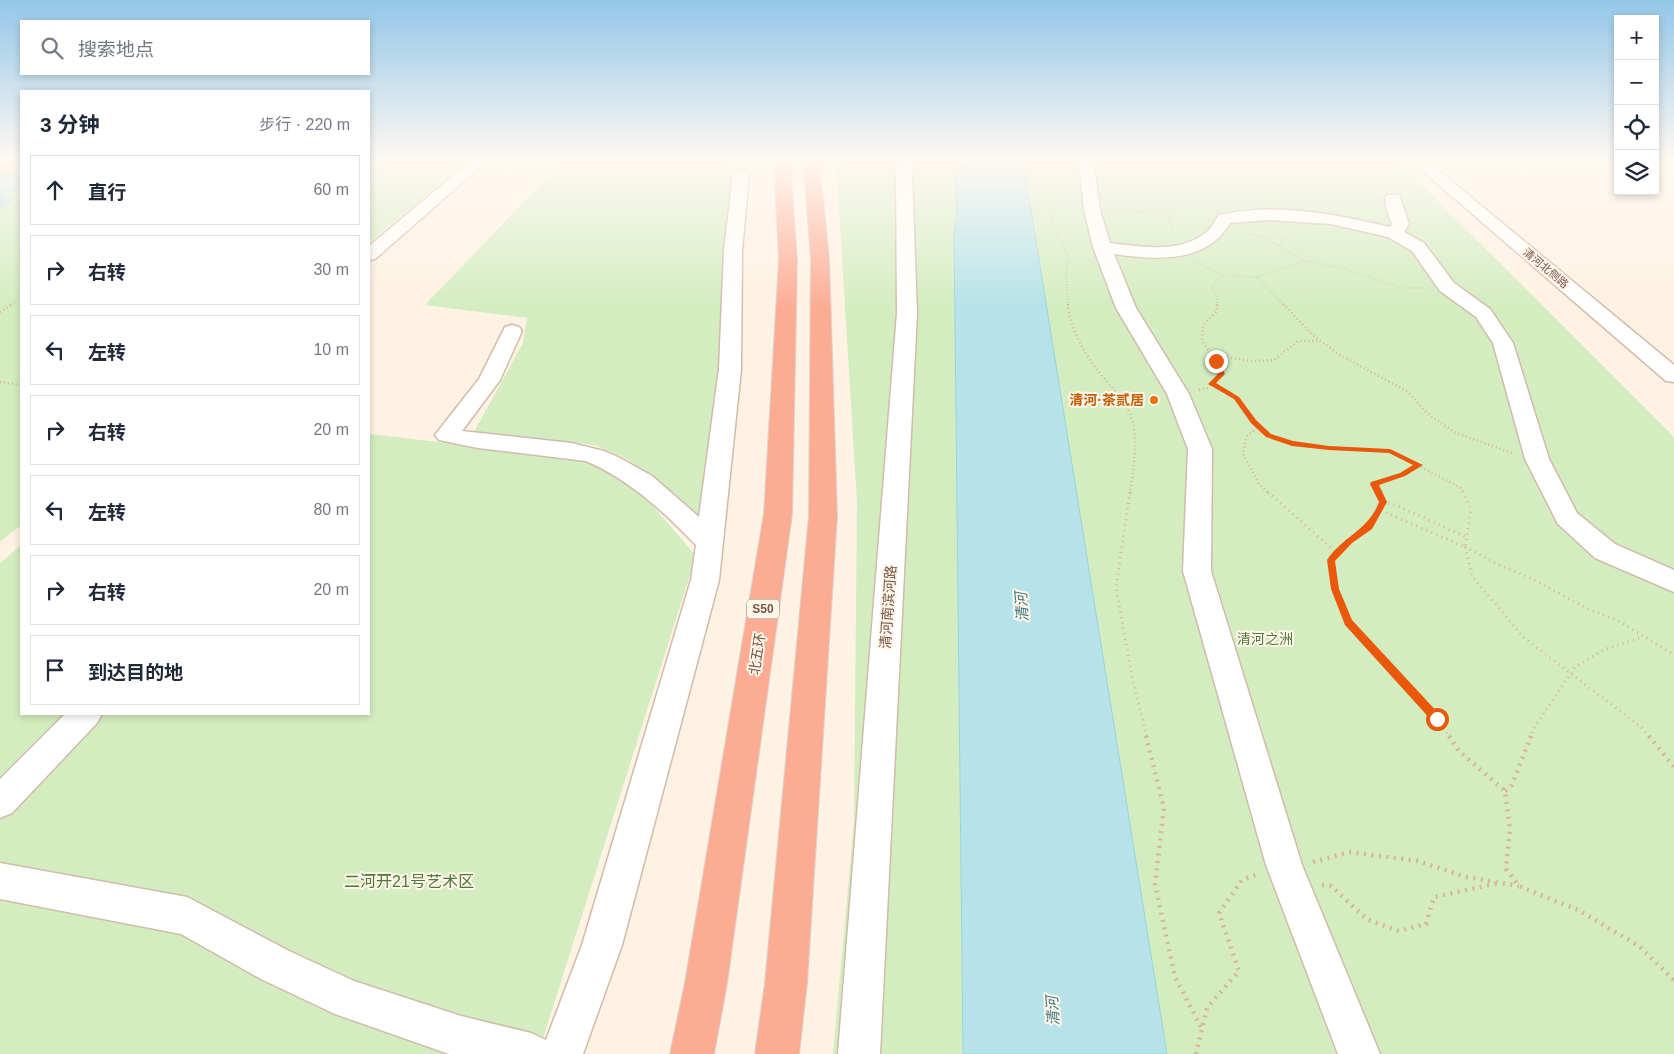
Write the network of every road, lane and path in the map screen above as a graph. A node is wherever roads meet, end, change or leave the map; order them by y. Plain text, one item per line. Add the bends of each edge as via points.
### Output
1 (422, 209) edge
2 (737, 209) edge
3 (785, 209) edge
4 (816, 209) edge
5 (906, 209) edge
6 (1050, 209) edge
7 (1092, 209) edge
8 (1395, 209) edge
9 (1476, 209) edge
10 (1217, 230) junction
11 (1394, 233) junction
12 (1102, 247) junction
13 (370, 253) edge
14 (1225, 276) dead end
15 (1257, 278) dead end
16 (1447, 287) junction
17 (20, 300) edge
18 (0, 312) edge
19 (512, 331) dead end
20 (1321, 341) junction
21 (1216, 361) junction
22 (1674, 376) edge
23 (0, 382) edge
24 (1212, 384) junction
25 (20, 385) edge
26 (1178, 394) junction
27 (1257, 428) dead end
28 (1537, 458) junction
29 (1419, 465) junction
30 (1383, 502) junction
31 (1380, 510) junction
32 (1466, 537) junction
33 (710, 544) junction
34 (1465, 547) junction
35 (1337, 553) junction
36 (1674, 582) edge
37 (1643, 636) junction
38 (1674, 655) edge
39 (1570, 674) junction
40 (85, 715) edge
41 (1674, 767) edge
42 (1505, 791) junction
43 (0, 802) edge
44 (1290, 879) junction
45 (0, 881) edge
46 (1500, 883) dead end
47 (1674, 980) edge
48 (706, 983) junction
49 (1202, 1029) dead end
50 (531, 1054) edge
51 (562, 1054) edge
52 (688, 1054) edge
53 (692, 1054) edge
54 (777, 1054) edge
55 (859, 1054) edge
56 (1359, 1054) edge

1 - 13 street
2 - 33 street via 730,369
3 - 48 highway, 北五环 / S50 via 788,260 778,514
4 - 54 highway via 820,258 823,516 787,973
5 - 55 street, 清河南滨河路 via 907,313
6 - 49 path via 1055,236 1068,255 1068,309 1079,341 1094,366 1125,404 1134,427 1134,466 1116,588 1133,682 1164,808 1155,884 1175,977
7 - 12 street
8 - 11 street via 1401,224
9 - 22 street, 清河北侧路
10 - 11 street via 1225,219 1254,214 1290,214 1343,220
10 - 12 street via 1204,242 1188,249 1163,251
10 - 16 path via 1265,238 1305,261 1345,269 1402,288
11 - 16 street via 1418,248
12 - 26 street via 1126,308
14 - 21 path via 1211,287 1217,298 1217,311 1204,325 1202,341
15 - 20 path
16 - 28 street via 1483,313 1503,343
17 - 18 path
19 - 33 street via 489,380 447,435 596,456 630,473 667,500
20 - 21 path via 1298,341 1274,360 1226,357
20 - 28 path via 1340,356 1408,392 1427,413 1454,432 1502,450
21 - 24 path via 1222,374
23 - 25 path
24 - 26 path
24 - 29 path via 1237,398 1253,422 1268,435 1292,443 1329,448 1390,451
26 - 44 street via 1200,449 1197,571
27 - 35 path via 1246,437 1243,454 1259,484
28 - 36 street via 1566,518 1605,551
29 - 30 path via 1374,484
29 - 32 path via 1461,488 1472,510
30 - 31 path
30 - 32 path
31 - 34 path
31 - 35 path via 1370,527
32 - 34 path
33 - 51 street via 705,580 602,945
34 - 37 path via 1584,607 1621,622
34 - 39 path via 1472,576 1523,637
35 - 42 path via 1331,560 1335,589 1348,622 1437,719 1459,751
37 - 38 path
37 - 39 path via 1606,649 1575,667
39 - 41 path via 1641,727
39 - 42 path via 1534,728 1512,785
40 - 43 street
42 - 47 path via 1510,829 1506,869 1519,886 1578,910 1639,946
44 - 46 path via 1331,886 1368,920 1398,931 1426,924 1434,897
44 - 56 street
45 - 50 street via 187,916 275,965 349,1000 461,1037
48 - 52 highway
48 - 53 highway, 北五环 / S50

